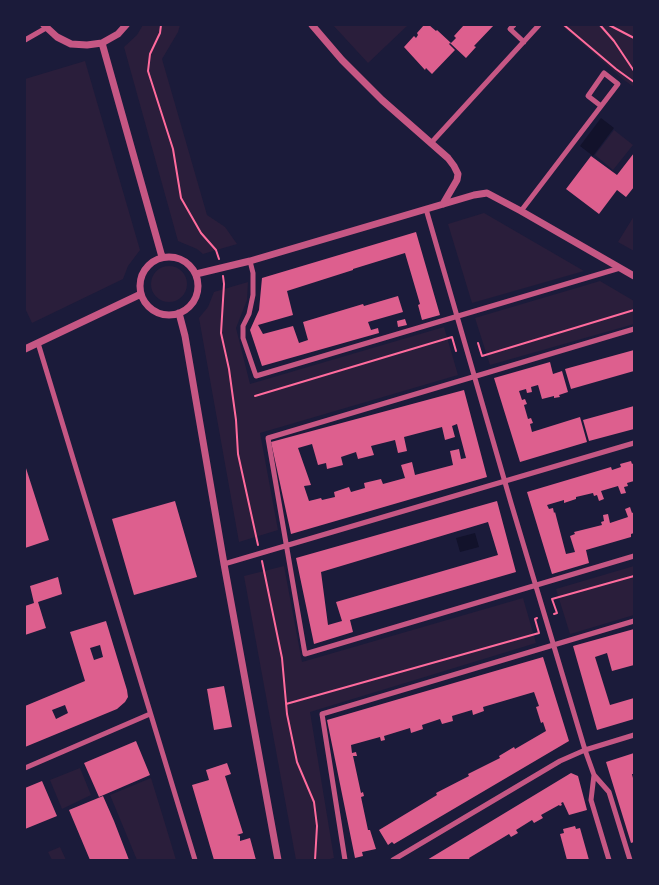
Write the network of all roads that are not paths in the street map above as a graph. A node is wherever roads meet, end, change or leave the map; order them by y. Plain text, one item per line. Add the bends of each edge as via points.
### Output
1 (126, 25) edge
2 (312, 25) edge
3 (514, 25) edge
4 (539, 25) edge
5 (45, 26) edge
6 (25, 40) edge
7 (524, 42) junction
8 (102, 43) junction
9 (601, 106) junction
10 (431, 143) junction
11 (443, 204) junction
12 (426, 209) junction
13 (521, 210) junction
14 (162, 257) junction
15 (250, 261) junction
16 (620, 268) junction
17 (196, 274) junction
18 (634, 276) edge
19 (141, 294) junction
20 (179, 313) junction
21 (458, 316) junction
22 (634, 329) edge
23 (38, 343) junction
24 (25, 349) edge
25 (474, 376) junction
26 (634, 443) edge
27 (505, 482) junction
28 (286, 546) junction
29 (634, 556) edge
30 (224, 564) junction
31 (536, 585) junction
32 (634, 621) edge
33 (553, 645) junction
34 (150, 714) junction
35 (634, 735) edge
36 (585, 750) junction
37 (25, 768) edge
38 (594, 775) junction
39 (631, 852) edge
40 (195, 860) edge
41 (278, 860) edge
42 (345, 860) edge
43 (393, 860) edge
44 (609, 860) edge
45 (630, 860) edge

1 - 8 street
2 - 10 street via 382,100
3 - 7 street via 510,29
4 - 7 street
5 - 6 street
5 - 8 street via 57,38 71,44
7 - 10 street
8 - 14 street
9 - 9 street via 618,84 604,73 588,96
9 - 13 street
10 - 11 street via 448,158 458,174
11 - 12 street
11 - 13 street via 487,193
12 - 15 street
12 - 21 street
13 - 16 street
14 - 17 street via 182,259
14 - 19 street via 146,267 141,276
15 - 17 street
15 - 21 street via 253,295 243,326 243,338 256,376
16 - 18 street
16 - 21 street
17 - 20 street via 198,293 194,302
19 - 20 street via 144,302 156,312
19 - 23 street
20 - 30 street
21 - 25 street
22 - 25 street
23 - 24 street
23 - 34 street
25 - 27 street
25 - 28 street via 268,438
26 - 27 street
27 - 28 street
27 - 31 street
28 - 30 street
28 - 31 street via 305,654
29 - 31 street
30 - 41 street
31 - 33 street
32 - 33 street
33 - 36 street
33 - 42 street via 322,714
34 - 37 street
34 - 40 street
35 - 36 street
36 - 38 street
36 - 43 street via 560,761
38 - 39 street via 609,792
38 - 44 street via 591,800
39 - 45 street

